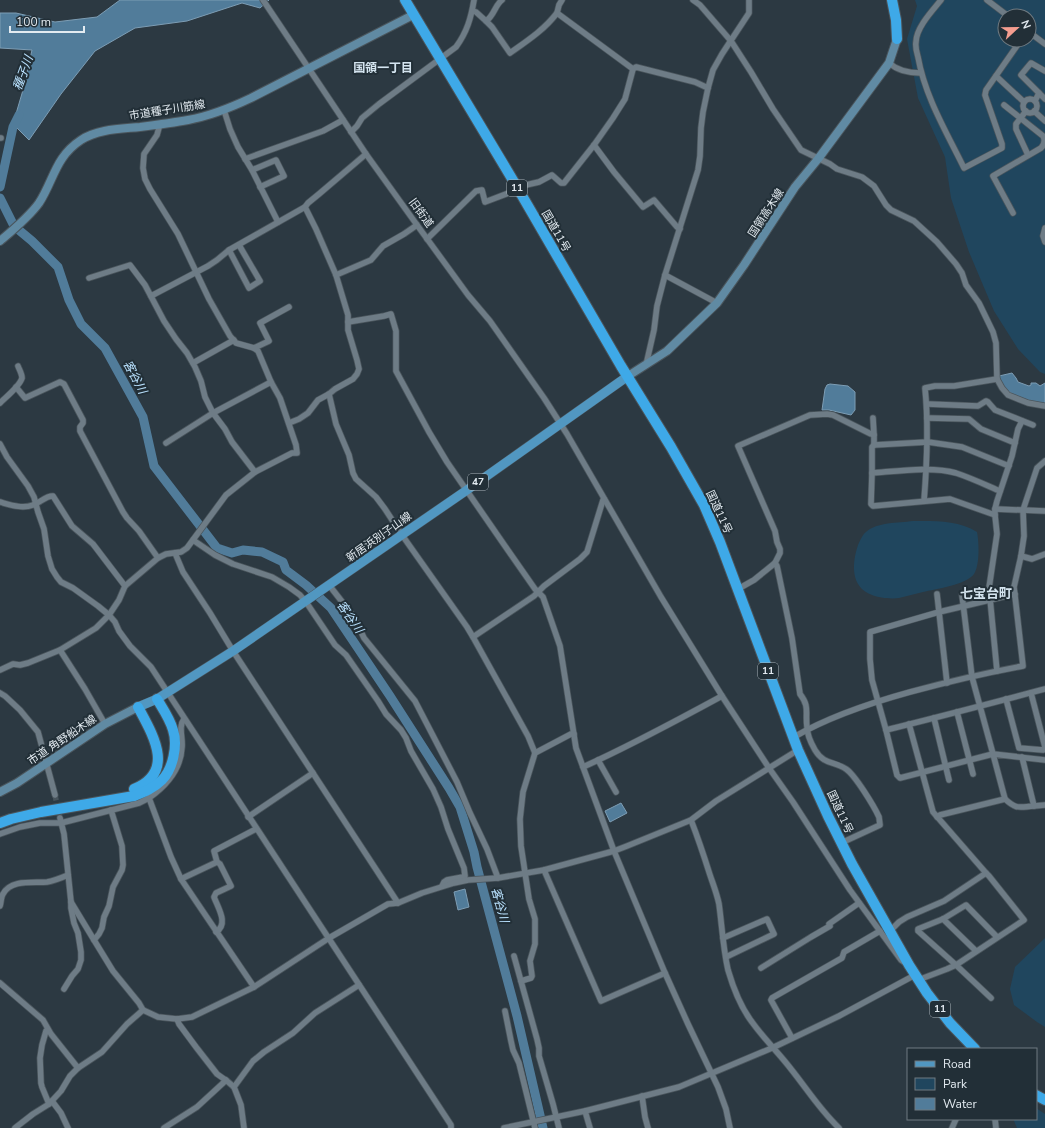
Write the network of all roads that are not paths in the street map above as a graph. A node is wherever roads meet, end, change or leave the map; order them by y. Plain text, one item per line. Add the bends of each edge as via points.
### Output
1 (264, 0) edge
2 (405, 0) edge
3 (474, 0) edge
4 (502, 0) edge
5 (553, 0) edge
6 (693, 0) edge
7 (749, 0) edge
8 (892, 0) edge
9 (941, 0) edge
10 (987, 0) edge
11 (560, 3) edge
12 (998, 8) edge
13 (473, 11) junction
14 (557, 13) junction
15 (413, 15) junction
16 (486, 21) junction
17 (897, 39) joint
18 (731, 41) junction
19 (1015, 48) edge
20 (440, 58) junction
21 (889, 63) junction
22 (309, 69) junction
23 (633, 69) junction
24 (1045, 71) edge
25 (921, 73) junction
26 (996, 76) junction
27 (708, 88) junction
28 (1039, 93) junction
29 (1045, 99) edge
30 (1035, 101) junction
31 (1024, 102) junction
32 (1004, 105) dead end
33 (224, 110) junction
34 (1026, 111) junction
35 (1034, 111) junction
36 (1021, 117) junction
37 (343, 120) junction
38 (1045, 121) edge
39 (160, 124) junction
40 (351, 132) junction
41 (594, 145) junction
42 (366, 154) junction
43 (1028, 155) junction
44 (245, 159) junction
45 (818, 159) junction
46 (252, 170) junction
47 (260, 187) junction
48 (517, 187) junction
49 (305, 207) junction
50 (1013, 213) dead end
51 (278, 222) junction
52 (417, 225) junction
53 (1045, 228) edge
54 (680, 229) junction
55 (427, 239) junction
56 (2, 240) edge
57 (1045, 242) edge
58 (238, 245) junction
59 (229, 250) junction
60 (196, 272) junction
61 (336, 275) junction
62 (666, 275) junction
63 (89, 278) dead end
64 (151, 296) junction
65 (717, 303) junction
66 (289, 307) dead end
67 (348, 322) junction
68 (234, 340) junction
69 (254, 348) junction
70 (193, 363) junction
71 (646, 365) junction
72 (18, 366) dead end
73 (628, 376) junction
74 (997, 379) junction
75 (270, 382) junction
76 (16, 387) junction
77 (329, 394) junction
78 (0, 403) edge
79 (927, 404) junction
80 (1045, 406) edge
81 (213, 413) junction
82 (873, 418) dead end
83 (927, 418) junction
84 (1022, 421) junction
85 (289, 423) junction
86 (560, 424) junction
87 (1033, 425) dead end
88 (874, 434) junction
89 (928, 442) junction
90 (166, 443) dead end
91 (1015, 443) junction
92 (0, 444) edge
93 (874, 445) junction
94 (1045, 461) edge
95 (1009, 466) junction
96 (926, 470) junction
97 (255, 472) junction
98 (872, 472) junction
99 (467, 490) junction
100 (1000, 491) junction
101 (604, 499) junction
102 (924, 501) junction
103 (0, 502) edge
104 (36, 504) junction
105 (995, 509) junction
106 (1023, 510) junction
107 (1045, 511) edge
108 (995, 516) junction
109 (402, 535) junction
110 (193, 539) junction
111 (175, 553) junction
112 (1045, 554) edge
113 (1021, 556) junction
114 (158, 558) junction
115 (775, 563) junction
116 (125, 586) junction
117 (328, 586) junction
118 (738, 589) junction
119 (538, 592) junction
120 (937, 594) dead end
121 (1014, 594) junction
122 (962, 595) dead end
123 (308, 600) junction
124 (990, 600) junction
125 (964, 606) junction
126 (939, 612) junction
127 (109, 615) junction
128 (473, 637) junction
129 (60, 650) junction
130 (233, 651) junction
131 (0, 670) edge
132 (998, 671) junction
133 (972, 676) junction
134 (946, 682) junction
135 (1045, 689) edge
136 (0, 693) edge
137 (168, 693) junction
138 (1031, 693) junction
139 (722, 696) junction
140 (157, 699) junction
141 (1006, 699) junction
142 (878, 701) junction
143 (980, 706) junction
144 (138, 707) junction
145 (957, 712) junction
146 (934, 718) junction
147 (184, 719) junction
148 (105, 724) junction
149 (909, 724) junction
150 (807, 729) junction
151 (886, 730) junction
152 (574, 734) junction
153 (794, 737) junction
154 (1045, 747) edge
155 (798, 750) junction
156 (535, 753) junction
157 (993, 754) junction
158 (1022, 757) junction
159 (598, 760) junction
160 (970, 760) junction
161 (1045, 760) edge
162 (46, 764) junction
163 (946, 766) junction
164 (582, 767) junction
165 (769, 768) junction
166 (922, 772) junction
167 (313, 773) junction
168 (973, 774) dead end
169 (950, 780) dead end
170 (0, 792) edge
171 (616, 792) dead end
172 (54, 795) tunnel mouth
173 (149, 798) junction
174 (1005, 799) junction
175 (1045, 805) edge
176 (1034, 806) junction
177 (111, 810) junction
178 (248, 817) junction
179 (937, 817) junction
180 (0, 818) edge
181 (690, 820) junction
182 (61, 821) junction
183 (0, 823) edge
184 (256, 829) junction
185 (0, 834) edge
186 (842, 843) junction
187 (614, 850) junction
188 (218, 862) junction
189 (544, 870) junction
190 (525, 873) junction
191 (986, 873) junction
192 (68, 875) junction
193 (497, 878) junction
194 (181, 879) junction
195 (442, 886) junction
196 (71, 902) junction
197 (398, 903) junction
198 (859, 903) junction
199 (0, 906) edge
200 (944, 918) junction
201 (885, 931) junction
202 (216, 932) junction
203 (996, 937) junction
204 (329, 938) junction
205 (723, 938) junction
206 (94, 940) junction
207 (976, 951) junction
208 (514, 956) dead end
209 (726, 957) junction
210 (956, 965) junction
211 (761, 968) dead end
212 (666, 973) junction
213 (916, 977) junction
214 (521, 981) junction
215 (0, 984) edge
216 (359, 985) junction
217 (254, 987) junction
218 (64, 989) dead end
219 (991, 998) dead end
220 (143, 1010) junction
221 (505, 1011) dead end
222 (177, 1019) junction
223 (47, 1030) junction
224 (792, 1038) junction
225 (772, 1048) junction
226 (974, 1048) edge
227 (78, 1068) junction
228 (712, 1074) junction
229 (226, 1080) junction
230 (234, 1087) junction
231 (642, 1096) junction
232 (51, 1103) junction
233 (585, 1111) junction
234 (556, 1117) junction
235 (535, 1124) edge
236 (512, 1127) edge
237 (15, 1128) edge
238 (68, 1128) edge
239 (164, 1128) edge
240 (244, 1128) edge
241 (451, 1128) edge
242 (504, 1128) edge
243 (559, 1128) edge
244 (590, 1128) edge
245 (648, 1128) edge
246 (730, 1128) edge
247 (838, 1128) edge

1 - 22 street, 旧街道
2 - 15 highway, 国道11号 / 11
3 - 13 street
4 - 16 street
5 - 11 street
6 - 18 street
7 - 18 street via 749,13
8 - 17 highway
9 - 25 street via 918,33 916,42
10 - 12 street
11 - 14 street
13 - 16 street
13 - 20 street via 464,37 456,47
14 - 16 street via 535,36 510,53
14 - 23 street
15 - 20 highway, 国道11号 / 11
15 - 22 street, 市道種子川筋線
17 - 21 street, 国領高木線
18 - 27 street via 713,70
18 - 45 street via 796,145
19 - 26 street
20 - 40 street via 362,118
20 - 48 highway, 国道11号 / 11
21 - 25 street via 910,73
21 - 45 street, 国領高木線
22 - 33 street, 市道種子川筋線
22 - 37 street, 旧街道
23 - 27 street via 636,67 695,82
23 - 41 street via 625,99
24 - 28 street via 1031,63 1021,75
25 - 26 street via 935,109 964,168 1002,148 985,95
26 - 31 street
27 - 54 street via 701,128 698,170
28 - 29 street
28 - 30 street
30 - 31 street via 1031,99
30 - 35 street
31 - 34 street
32 - 36 street
33 - 39 street, 市道種子川筋線 via 189,120
33 - 44 street
34 - 35 street
34 - 36 street
35 - 38 street
36 - 43 street via 1016,129
36 - 43 street via 1045,139 1041,148
37 - 40 street, 旧街道
37 - 44 street via 323,131
39 - 56 street, 市道種子川筋線 via 96,133 81,140 59,162 39,203
39 - 60 street via 157,135 144,154 145,179 178,234
40 - 42 street, 旧街道
41 - 48 street via 564,183 552,175 538,182
41 - 54 street via 643,207 654,200
42 - 49 street
42 - 52 street, 旧街道
43 - 50 street via 993,176
44 - 46 street
45 - 65 street, 国領高木線 via 795,187
45 - 74 street via 837,169 862,177 874,186 891,210 914,221 956,264 993,332 996,343
46 - 47 street
46 - 47 street via 276,160 284,176
47 - 51 street
48 - 55 street via 514,191 485,202 482,190 476,191
48 - 73 highway, 国道11号 / 11
49 - 51 street
49 - 61 street
51 - 58 street
52 - 55 street, 旧街道
52 - 61 street via 383,246 371,260
53 - 57 street via 1042,236
54 - 62 street
55 - 86 street, 旧街道 via 490,321
58 - 59 street
58 - 59 street via 260,281 249,288
59 - 60 street
60 - 64 street
60 - 68 street
61 - 67 street
62 - 65 street
62 - 71 street via 657,306
63 - 64 street via 130,265
64 - 70 street via 164,321
65 - 71 street, 国領高木線 via 667,351
66 - 69 street via 260,323 269,341
67 - 77 street via 359,369 353,378
67 - 99 street via 391,314 396,331 396,371 429,432
68 - 69 street
68 - 70 street
69 - 75 street
70 - 81 street
71 - 73 street, 国領高木線
72 - 76 street via 22,378
73 - 86 main road, 新居浜別子山線 / 47
73 - 118 highway, 国道11号 / 11 via 704,505
74 - 79 street via 925,388
74 - 80 street via 1008,395
75 - 81 street
75 - 85 street via 280,398
76 - 78 street
76 - 114 street via 25,398 60,382 64,384 83,420 80,431 123,512
77 - 85 street via 318,400 308,413
77 - 109 street via 336,424 356,479 376,497
79 - 83 street
79 - 84 street via 978,406 986,401 995,410
81 - 90 street
81 - 97 street
82 - 88 street
83 - 89 street
83 - 91 street via 969,419 981,429
84 - 87 street
84 - 91 street
85 - 97 street via 297,453 292,453
86 - 99 main road, 新居浜別子山線 / 47
86 - 101 street, 旧街道
88 - 93 street
88 - 115 street via 833,415 810,415 738,446 775,531 780,549
89 - 93 street
89 - 95 street via 962,447
89 - 96 street
91 - 95 street
92 - 104 street via 28,486
93 - 98 street
94 - 106 street via 1037,468
95 - 100 street
96 - 98 street
96 - 100 street via 956,473
96 - 102 street
97 - 110 street via 226,495
98 - 102 street via 873,506
99 - 109 main road, 新居浜別子山線 / 47
99 - 119 street
100 - 105 street
101 - 119 street via 587,552
101 - 139 street, 旧街道
102 - 108 street via 950,499
103 - 104 street via 22,507
104 - 116 street via 53,496 72,526 93,544
104 - 127 street via 52,570 61,582
105 - 106 street
105 - 108 street
106 - 107 street
106 - 113 street via 1024,536
108 - 124 street via 997,534 989,588
109 - 117 main road, 新居浜別子山線 / 47
109 - 128 street
110 - 111 street via 187,548
110 - 123 street via 215,555 272,578
111 - 114 street
111 - 130 street via 183,572
112 - 113 street via 1032,559
113 - 121 street
114 - 116 street
115 - 118 street
115 - 150 street via 792,638 800,694 807,706
116 - 127 street
117 - 123 main road, 新居浜別子山線 / 47
117 - 193 street via 354,617 364,638 415,701 457,782
118 - 153 highway, 国道11号 / 11
119 - 128 street
119 - 152 street via 548,608 560,646
120 - 126 street
121 - 124 street
121 - 132 street via 1023,666
122 - 125 street
123 - 130 main road, 新居浜別子山線 / 47
123 - 195 street via 335,644 346,655 386,714 401,730 433,789 465,876 447,880
124 - 125 street
124 - 132 street
125 - 126 street
125 - 133 street
126 - 134 street
126 - 142 street via 870,632 872,680
127 - 129 street via 96,628
127 - 137 street via 130,646 151,667
128 - 156 street
129 - 131 street via 28,663 13,664
129 - 148 street
130 - 137 main road, 新居浜別子山線 / 47
130 - 167 street
132 - 133 street
133 - 134 street
133 - 143 street
134 - 142 street
135 - 138 street
136 - 162 street via 20,710 38,732
137 - 140 main road, 新居浜別子山線 / 47
137 - 147 street
138 - 141 street
138 - 154 street
139 - 159 street
139 - 165 street, 旧街道
140 - 144 main road, 新居浜別子山線 / 47
140 - 183 highway via 174,731 175,742 170,767 162,780 149,790 134,796 41,812
141 - 143 street
141 - 154 street via 1019,748 1043,750
142 - 150 street
142 - 151 street
143 - 145 street
143 - 157 street
144 - 148 street, 市道 角野船木線
144 - 180 highway via 158,751 155,772 143,786 130,791 46,804
145 - 146 street
145 - 160 street
146 - 149 street
146 - 163 street
147 - 173 street via 181,723 182,747 179,762 171,778
147 - 178 street
148 - 162 street, 市道 角野船木線
149 - 151 street
149 - 166 street
150 - 153 street
150 - 186 street via 815,751 824,761 843,767 853,775 879,817 880,825
151 - 166 street via 897,775 900,778
152 - 156 street
152 - 164 street
153 - 155 highway, 国道11号 / 11
155 - 165 street
155 - 186 highway, 国道11号 / 11
156 - 190 street via 523,792 521,811 521,846
157 - 158 street
157 - 160 street
157 - 174 street
158 - 161 street
158 - 176 street
159 - 164 street
159 - 171 street
160 - 163 street
160 - 168 street
162 - 170 street, 市道 角野船木線
162 - 172 street
163 - 166 street
163 - 169 street
164 - 187 street
165 - 181 street
165 - 198 street, 旧街道
166 - 179 street via 933,812
167 - 178 street
167 - 197 street
173 - 177 street
173 - 194 street
174 - 176 street via 1016,807
174 - 179 street
175 - 176 street
177 - 182 street
177 - 206 street via 122,846 123,865 113,887 102,928
178 - 184 street
179 - 191 street
181 - 187 street
181 - 205 street via 719,903
182 - 185 street via 20,827
182 - 192 street
184 - 188 street via 214,851
184 - 204 street
186 - 201 highway, 国道11号 / 11
187 - 189 street
187 - 212 street
188 - 194 street
188 - 202 street via 231,886 216,893 214,898 222,916 222,926
189 - 190 street
189 - 212 street via 601,1001
190 - 193 street
190 - 214 street via 535,919 535,944 530,961 532,976
191 - 201 street via 944,901 907,917
191 - 203 street via 1024,920
192 - 196 street
192 - 199 street via 52,881 20,883 10,887 3,894
193 - 195 street via 468,880
194 - 202 street
195 - 197 street
196 - 206 street
196 - 218 street via 82,952 78,969
197 - 204 street via 388,904
198 - 201 street, 旧街道
198 - 211 street via 829,924 830,926
200 - 203 street via 966,905
200 - 207 street
200 - 210 street via 918,931
201 - 213 highway, 国道11号 / 11
201 - 224 street via 844,952 842,958 772,998
202 - 217 street
203 - 207 street
204 - 216 street
204 - 217 street
205 - 209 street
205 - 209 street via 767,918 774,934
206 - 220 street via 113,971
207 - 210 street
208 - 214 street
209 - 225 street via 734,988 746,1013
210 - 213 street
210 - 219 street
212 - 228 street
213 - 224 street
213 - 226 highway, 国道11号 / 11 via 927,994
214 - 234 street
215 - 223 street via 42,1020
216 - 230 street via 315,1013 293,1033 264,1052 253,1061
216 - 241 street
217 - 222 street via 192,1017
220 - 222 street via 158,1017
220 - 227 street via 102,1052
221 - 235 street via 510,1041 519,1063
222 - 229 street via 217,1074
223 - 227 street
223 - 232 street via 40,1058 41,1083
224 - 225 street
225 - 228 street
225 - 247 street
227 - 232 street
228 - 231 street via 679,1087
228 - 246 street via 726,1109
229 - 230 street
229 - 239 street via 197,1107
230 - 240 street
231 - 233 street
231 - 245 street
232 - 237 street
232 - 238 street via 61,1114
233 - 234 street
233 - 244 street
234 - 235 street
234 - 243 street
235 - 236 street
236 - 242 street

